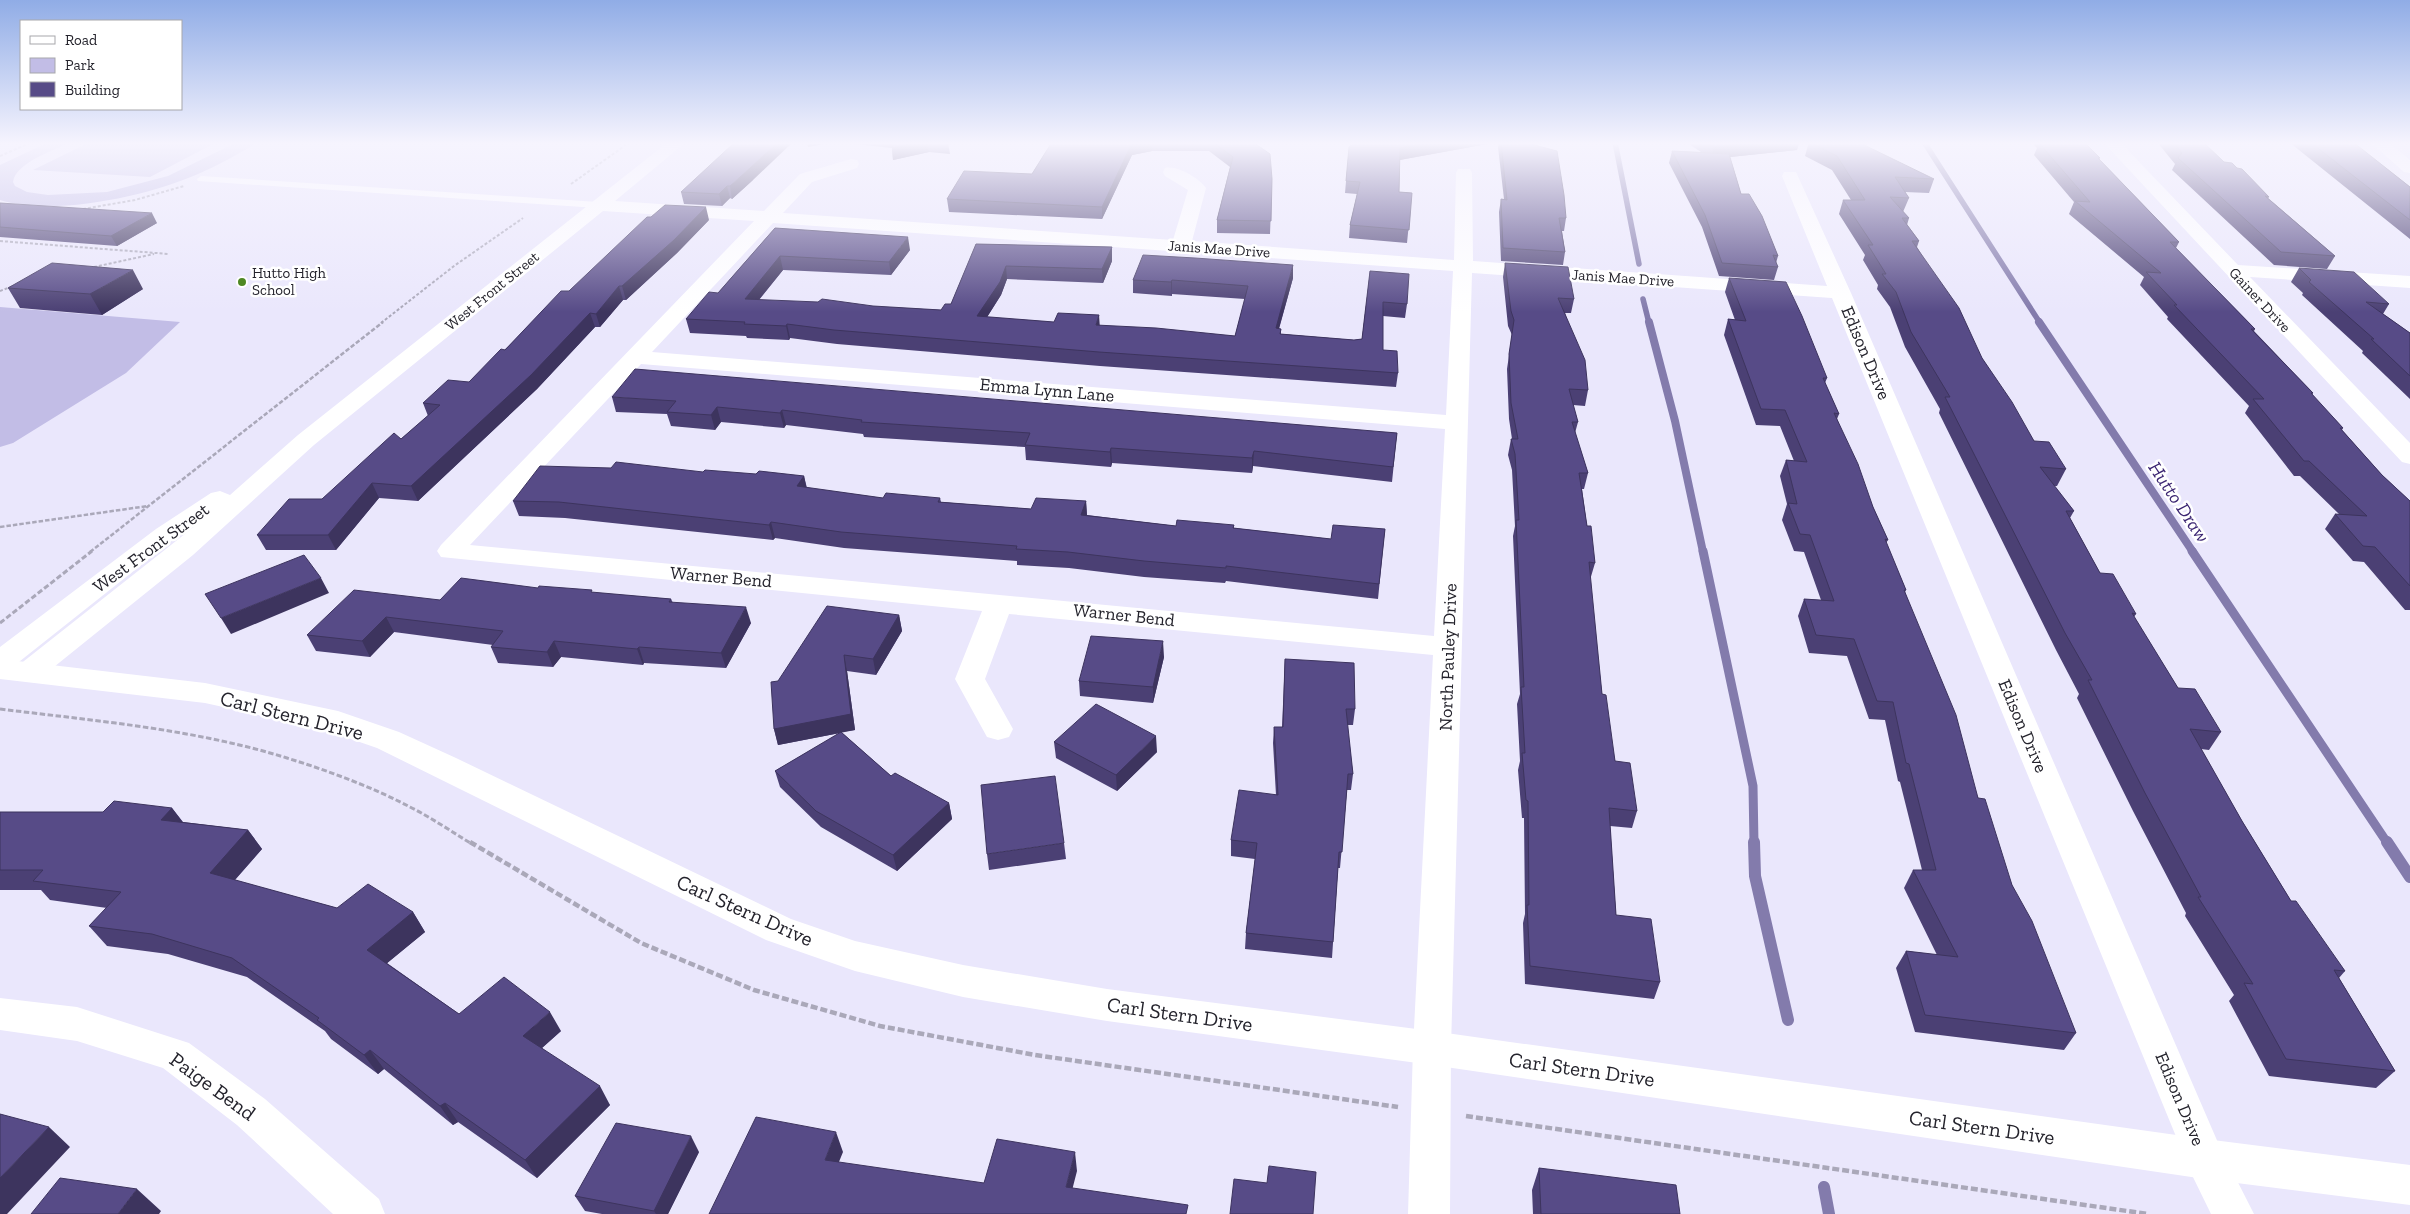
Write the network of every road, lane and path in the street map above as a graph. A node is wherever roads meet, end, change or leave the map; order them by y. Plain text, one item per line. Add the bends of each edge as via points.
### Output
1 (140, 199) edge
2 (495, 199) edge
3 (550, 199) edge
4 (607, 199) edge
5 (786, 199) edge
6 (1194, 199) edge
7 (1464, 199) edge
8 (1800, 199) edge
9 (2165, 199) edge
10 (545, 202) junction
11 (598, 206) junction
12 (79, 210) edge
13 (768, 218) junction
14 (20, 238) edge
15 (0, 241) edge
16 (11, 242) junction
17 (1181, 246) junction
18 (157, 253) junction
19 (169, 254) dead end
20 (1463, 266) junction
21 (91, 268) edge
22 (2232, 270) junction
23 (2410, 282) edge
24 (15, 286) edge
25 (0, 291) edge
26 (1841, 293) junction
27 (637, 357) junction
28 (1457, 423) junction
29 (2410, 457) edge
30 (148, 506) junction
31 (0, 527) edge
32 (999, 603) junction
33 (0, 624) edge
34 (1449, 647) junction
35 (10, 668) edge
36 (998, 728) dead end
37 (0, 1014) edge
38 (1432, 1048) junction
39 (2205, 1159) junction
40 (2410, 1185) edge
41 (364, 1214) edge
42 (1429, 1214) edge
43 (2233, 1214) edge

1 - 12 path
2 - 10 lane
3 - 10 path
4 - 11 street, West Front Street
5 - 13 street, Warner Bend
6 - 17 street
7 - 20 street, North Pauley Drive
8 - 26 street, Edison Drive
9 - 22 street, Gainer Drive
10 - 11 lane
10 - 30 path via 454,266
11 - 13 street, Janis Mae Drive
11 - 35 street, West Front Street via 306,440 184,549
13 - 17 street, Janis Mae Drive
13 - 27 street, Warner Bend
14 - 16 path
15 - 16 path
16 - 18 path
17 - 20 street, Janis Mae Drive
18 - 19 path
18 - 21 path
20 - 26 street, Janis Mae Drive
20 - 28 street, North Pauley Drive
22 - 23 street
22 - 29 street, Gainer Drive
24 - 25 path
26 - 39 street, Edison Drive
27 - 28 street, Emma Lynn Lane
27 - 32 street, Warner Bend via 450,551
28 - 34 street, North Pauley Drive
30 - 31 path
30 - 33 path
32 - 34 street, Warner Bend
32 - 36 street via 970,679
34 - 38 street, North Pauley Drive
35 - 38 street, Carl Stern Drive via 205,693 327,719 388,740 445,766 779,930 855,956 963,980 1097,1003
37 - 41 street, Paige Bend via 77,1024 175,1055 251,1112
38 - 39 street, Carl Stern Drive
38 - 42 street, North Pauley Drive
39 - 40 street, Carl Stern Drive
39 - 43 street, Edison Drive

